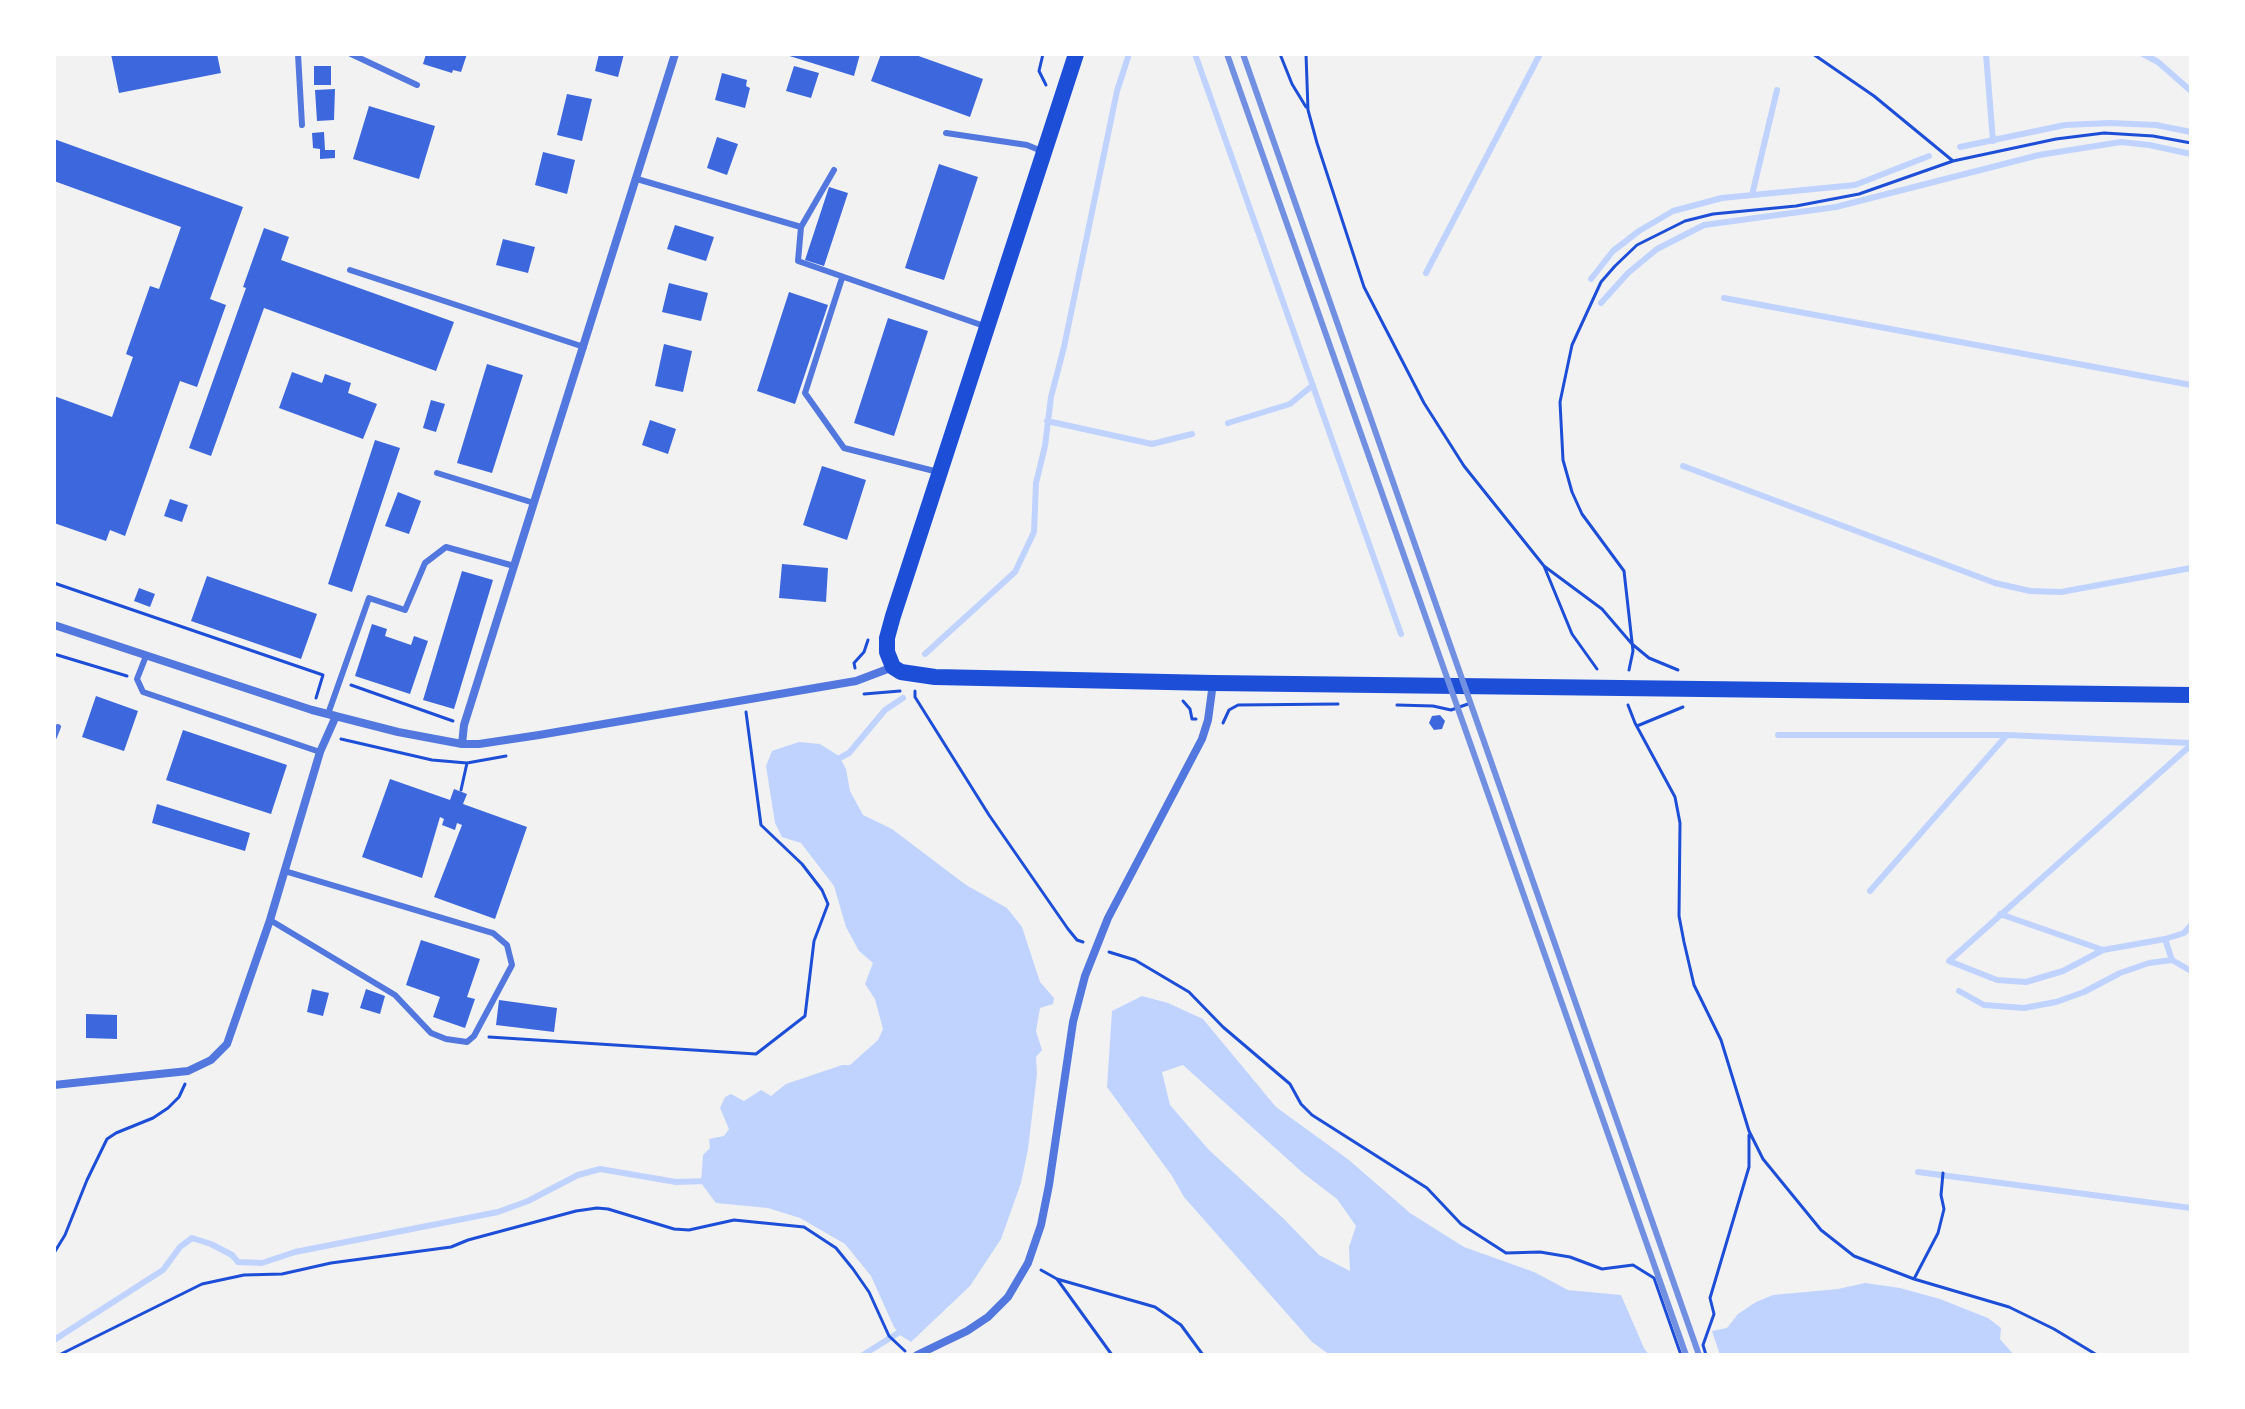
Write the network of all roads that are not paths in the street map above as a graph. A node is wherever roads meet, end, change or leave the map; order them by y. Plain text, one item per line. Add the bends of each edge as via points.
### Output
1 (298, 54) edge
2 (351, 54) edge
3 (675, 54) edge
4 (1076, 54) edge
5 (417, 85) dead end
6 (302, 125) dead end
7 (946, 133) dead end
8 (1045, 152) junction
9 (834, 170) dead end
10 (637, 179) junction
11 (801, 227) junction
12 (350, 270) dead end
13 (842, 278) junction
14 (988, 327) junction
15 (584, 347) junction
16 (437, 473) dead end
17 (941, 473) junction
18 (534, 503) junction
19 (514, 566) junction
20 (54, 625) edge
21 (146, 656) junction
22 (893, 667) junction
23 (1213, 683) junction
24 (2191, 695) edge
25 (332, 715) junction
26 (58, 727) dead end
27 (54, 737) edge
28 (462, 744) junction
29 (320, 752) junction
30 (285, 871) junction
31 (270, 920) junction
32 (54, 1085) edge
33 (914, 1355) edge

1 - 6 lane
2 - 5 lane
3 - 10 street
4 - 8 main road
7 - 8 lane
8 - 14 main road
9 - 11 lane
10 - 11 lane
10 - 15 street
11 - 13 lane via 798,261
12 - 15 lane
13 - 14 lane
13 - 17 lane via 805,393 844,448
14 - 17 main road
15 - 18 street
16 - 18 lane
17 - 22 main road via 887,638
18 - 19 street
19 - 25 lane via 446,547 425,563 405,610 369,598
19 - 28 street
20 - 21 street
21 - 25 street
21 - 29 lane via 137,679 143,692
22 - 23 main road via 924,677
22 - 28 street via 856,681
23 - 24 main road
23 - 33 street via 1196,753 1095,947 1073,1022 1049,1185 1028,1263 1008,1297 988,1317
25 - 28 street
25 - 29 street
26 - 27 lane
29 - 30 street
30 - 31 street
30 - 31 lane via 493,933 507,945 512,965 474,1036 467,1042 446,1039 431,1033 395,995
31 - 32 street via 227,1044 211,1060 188,1071

